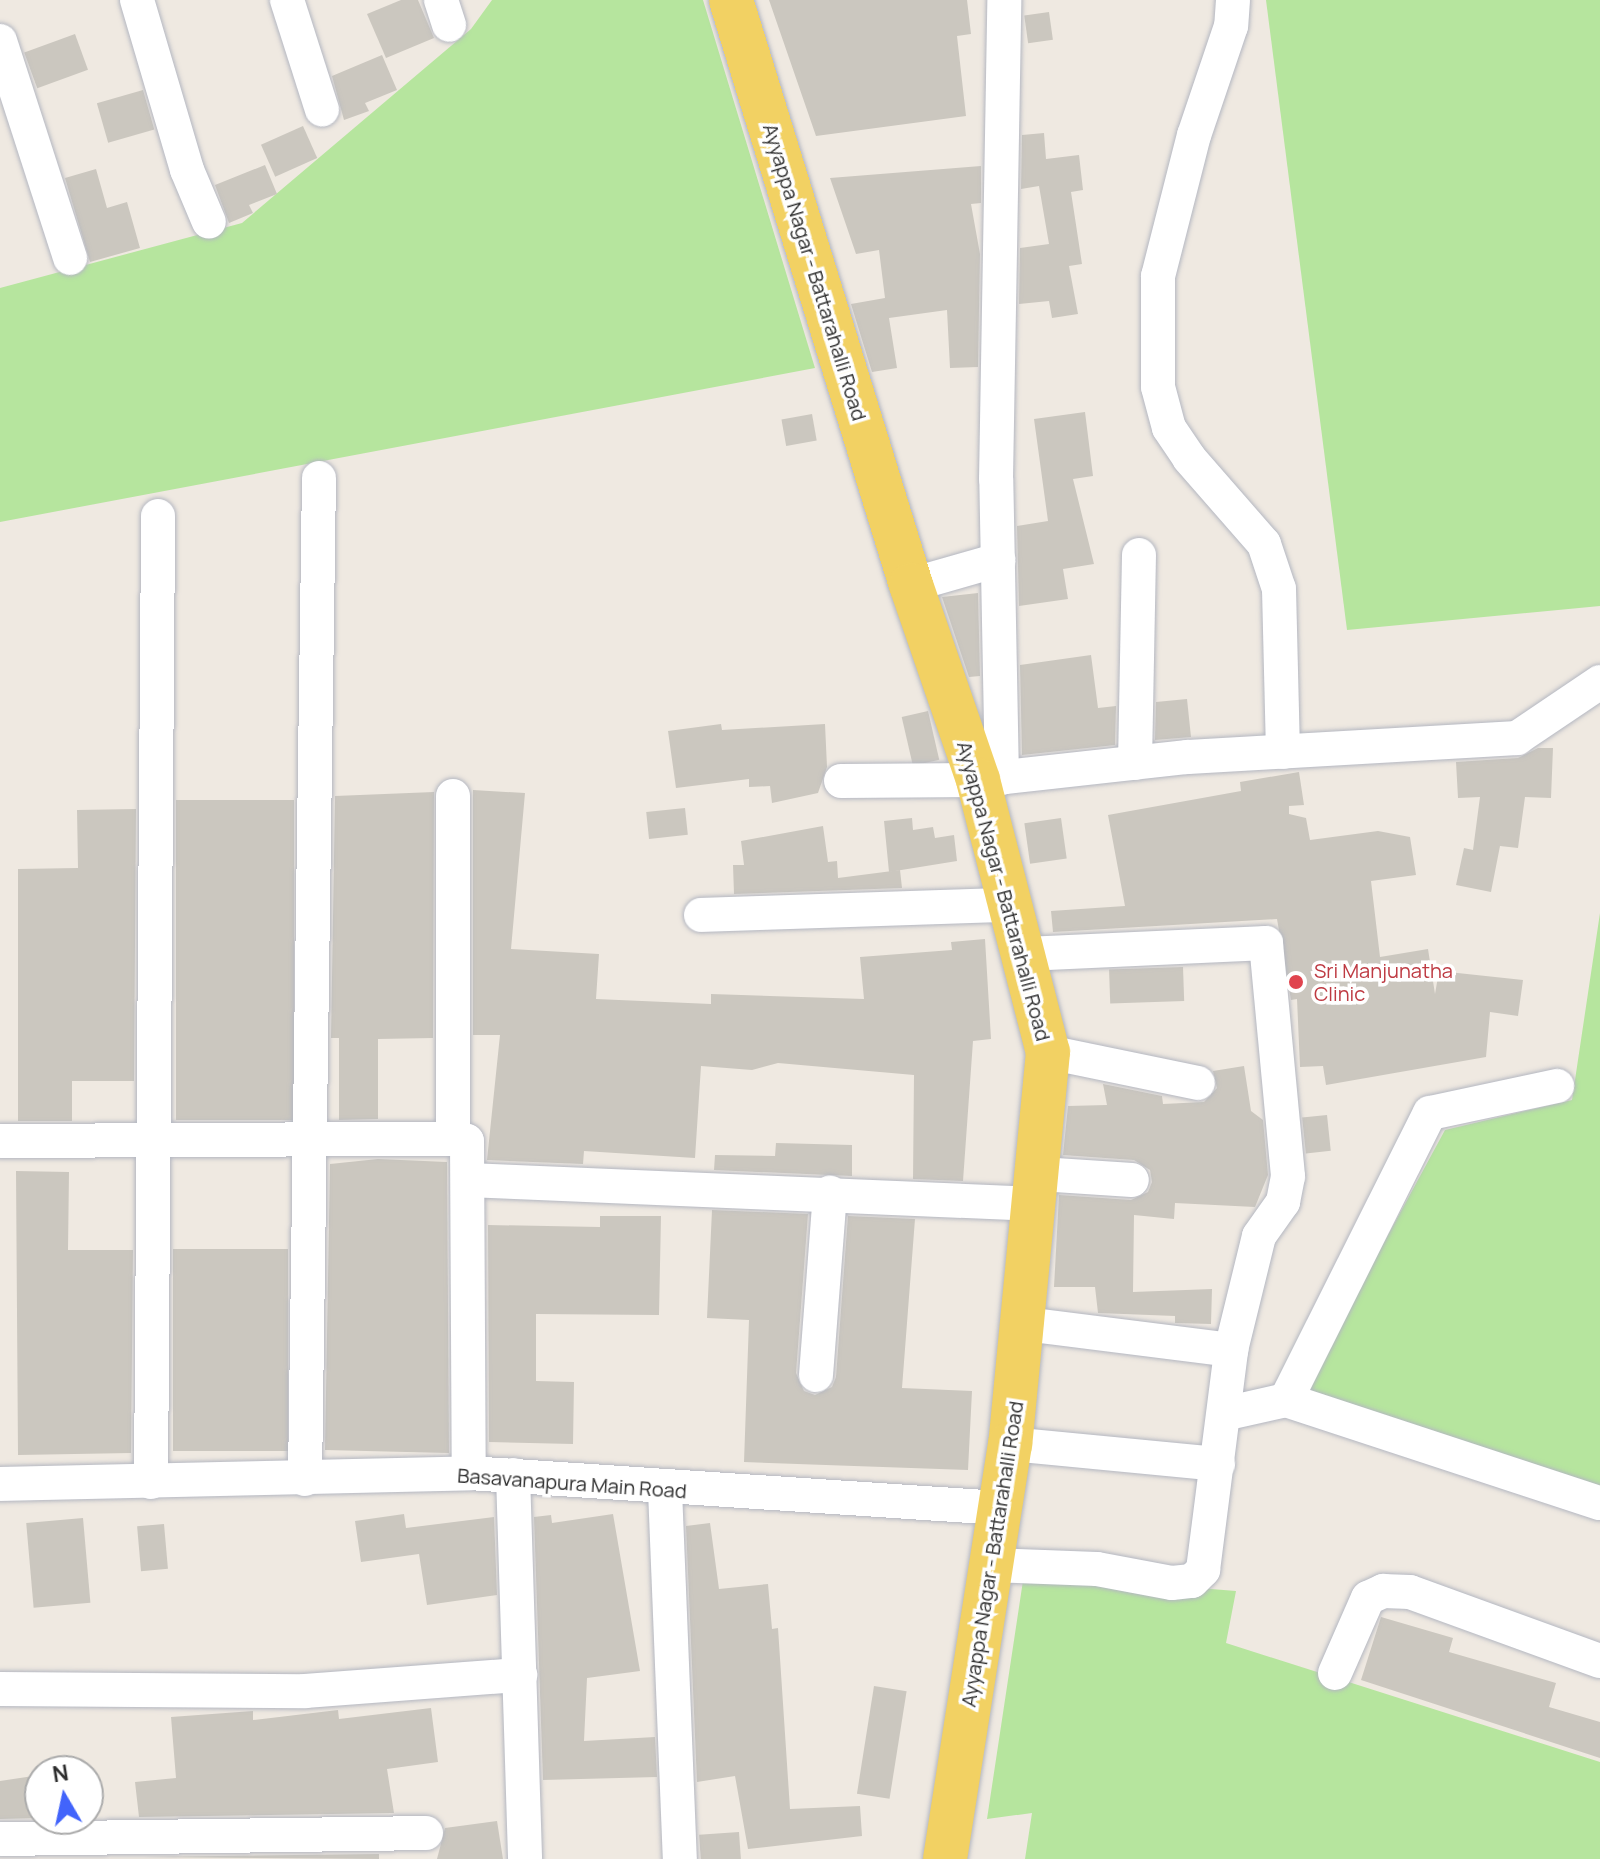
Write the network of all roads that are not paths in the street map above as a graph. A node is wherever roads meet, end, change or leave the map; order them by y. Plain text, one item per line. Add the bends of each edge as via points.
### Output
1 (137, 0) edge
2 (287, 0) edge
3 (731, 0) edge
4 (1004, 0) edge
5 (1233, 0) edge
6 (0, 41) edge
7 (322, 110) dead end
8 (209, 222) dead end
9 (70, 258) dead end
10 (319, 478) dead end
11 (158, 516) dead end
12 (1139, 555) dead end
13 (998, 560) junction
14 (911, 585) junction
15 (1600, 682) edge
16 (1283, 752) junction
17 (1135, 763) junction
18 (990, 779) junction
19 (841, 781) dead end
20 (453, 796) dead end
21 (1007, 905) junction
22 (701, 915) dead end
23 (1020, 954) junction
24 (1048, 1052) junction
25 (1198, 1083) dead end
26 (1557, 1086) dead end
27 (310, 1136) junction
28 (154, 1138) junction
29 (453, 1139) junction
30 (0, 1141) edge
31 (468, 1180) junction
32 (1132, 1180) dead end
33 (1038, 1189) junction
34 (830, 1193) junction
35 (1025, 1324) junction
36 (1231, 1350) junction
37 (816, 1375) dead end
38 (1286, 1400) junction
39 (1224, 1414) junction
40 (1010, 1444) junction
41 (1218, 1464) junction
42 (469, 1473) junction
43 (513, 1475) junction
44 (305, 1479) junction
45 (151, 1482) junction
46 (0, 1484) edge
47 (665, 1490) junction
48 (1600, 1503) edge
49 (1000, 1508) junction
50 (991, 1565) junction
51 (1600, 1661) edge
52 (1335, 1673) dead end
53 (520, 1675) junction
54 (0, 1689) edge
55 (426, 1833) dead end
56 (0, 1839) edge
57 (525, 1859) edge
58 (680, 1859) edge
59 (945, 1859) edge

1 - 8 street via 187,170
2 - 7 street
3 - 14 main road, Ayyappa Nagar - Battarahalli Road
4 - 13 street via 998,131
5 - 16 street via 1231,26 1194,135 1158,276 1158,387 1169,428 1189,458 1264,544 1279,589
6 - 9 street
10 - 27 street
11 - 28 street
12 - 17 street
13 - 14 street
13 - 18 street
14 - 18 main road, Ayyappa Nagar - Battarahalli Road
15 - 16 street via 1517,738
16 - 17 street
17 - 18 street
18 - 19 street
18 - 21 main road, Ayyappa Nagar - Battarahalli Road
20 - 29 street
21 - 22 street
21 - 23 main road, Ayyappa Nagar - Battarahalli Road
23 - 24 main road, Ayyappa Nagar - Battarahalli Road
23 - 36 street via 1266,943 1288,1176 1283,1202 1259,1236
24 - 25 street
24 - 33 main road, Ayyappa Nagar - Battarahalli Road
26 - 38 street via 1430,1113
27 - 28 street
27 - 29 street
27 - 44 street
28 - 30 street
28 - 45 street
29 - 31 street via 467,1141
31 - 34 street
31 - 42 street
32 - 33 street
33 - 34 street
33 - 35 main road, Ayyappa Nagar - Battarahalli Road
34 - 37 street
35 - 36 street
35 - 40 main road, Ayyappa Nagar - Battarahalli Road
36 - 39 street
38 - 39 street
38 - 48 street
39 - 41 street
40 - 41 street
40 - 49 main road, Ayyappa Nagar - Battarahalli Road
41 - 50 street via 1208,1553 1203,1570 1192,1581
42 - 43 street, Basavanapura Main Road
42 - 44 street, Basavanapura Main Road
43 - 47 street, Basavanapura Main Road
43 - 53 street
44 - 45 street, Basavanapura Main Road
45 - 46 street, Basavanapura Main Road
47 - 49 street, Basavanapura Main Road
47 - 58 street
49 - 50 main road, Ayyappa Nagar - Battarahalli Road
50 - 59 main road, Ayyappa Nagar - Battarahalli Road
51 - 52 street via 1410,1592 1383,1591 1368,1598
53 - 54 street via 305,1691
53 - 57 street
55 - 56 street

